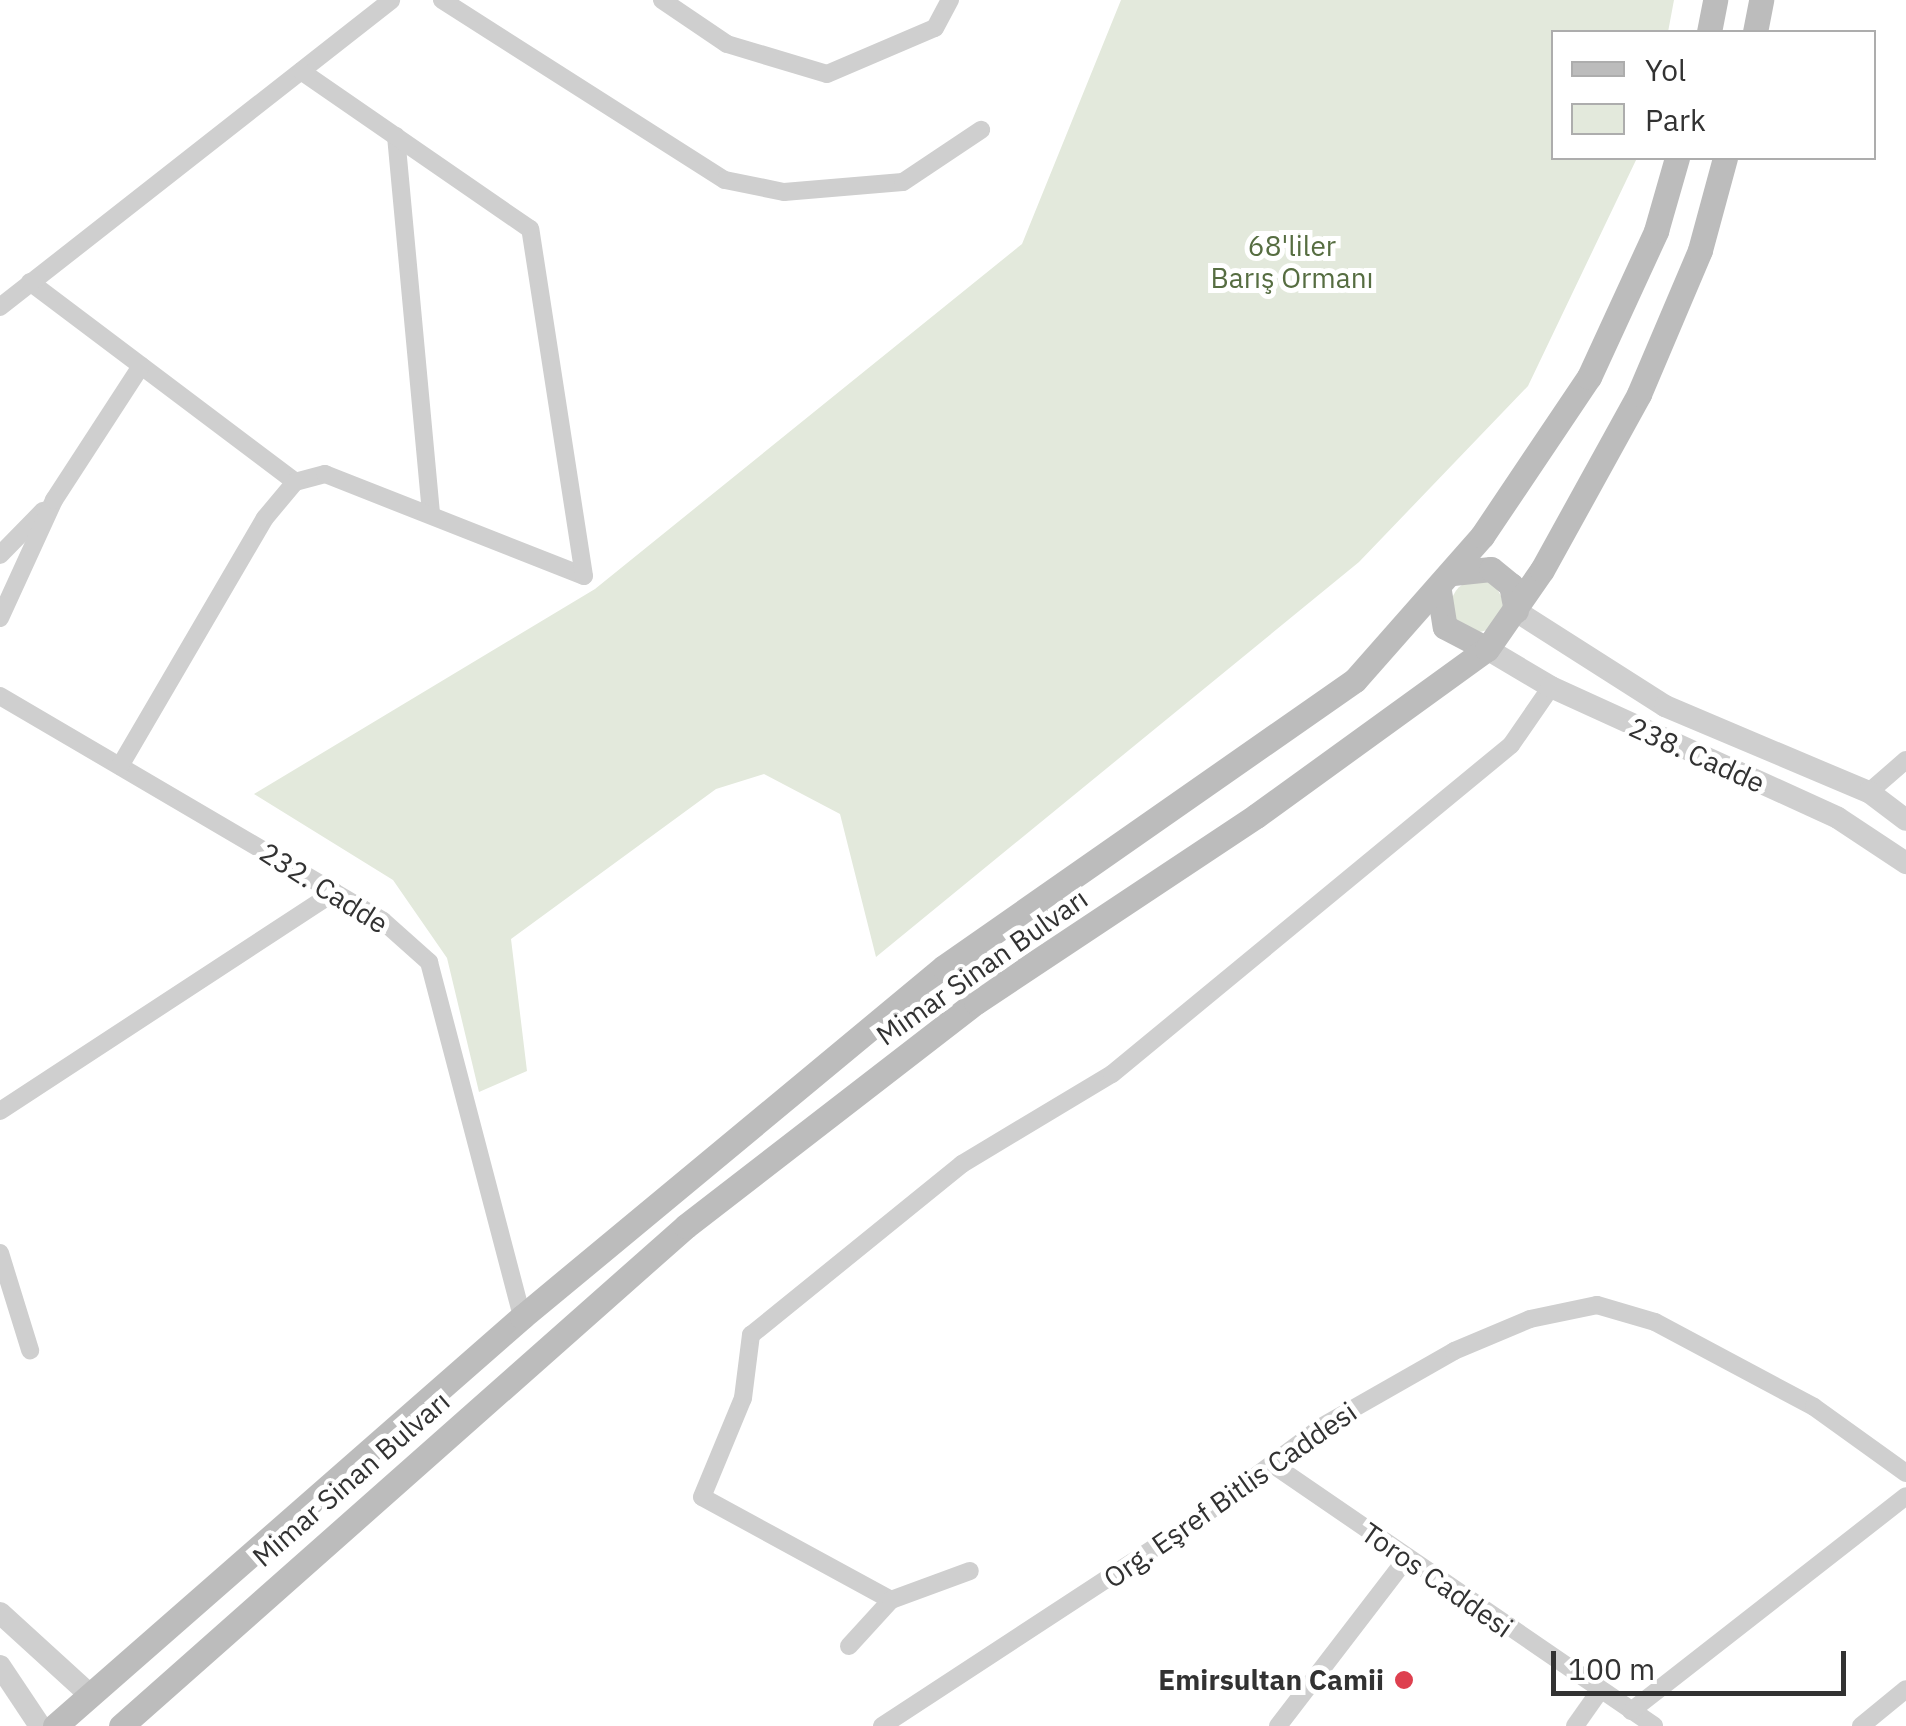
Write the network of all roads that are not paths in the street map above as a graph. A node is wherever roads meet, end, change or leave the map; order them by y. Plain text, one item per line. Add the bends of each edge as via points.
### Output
1 (390, 0) edge
2 (442, 0) edge
3 (662, 0) edge
4 (950, 0) edge
5 (1715, 0) edge
6 (1761, 0) edge
7 (1708, 30) edge
8 (1754, 30) edge
9 (301, 71) junction
10 (981, 130) dead end
11 (396, 136) junction
12 (1676, 160) edge
13 (1724, 160) edge
14 (30, 282) junction
15 (0, 307) edge
16 (141, 366) junction
17 (294, 482) junction
18 (54, 500) junction
19 (431, 514) junction
20 (0, 555) edge
21 (1446, 582) junction
22 (1516, 610) junction
23 (0, 618) edge
24 (1487, 649) junction
25 (1550, 687) junction
26 (0, 696) edge
27 (1906, 760) edge
28 (120, 766) junction
29 (1869, 792) junction
30 (1838, 818) junction
31 (1906, 820) edge
32 (1906, 863) edge
33 (335, 892) junction
34 (0, 1111) edge
35 (0, 1253) edge
36 (522, 1317) junction
37 (30, 1350) dead end
38 (1272, 1464) junction
39 (1906, 1473) edge
40 (1906, 1496) edge
41 (1406, 1560) junction
42 (970, 1571) dead end
43 (891, 1600) junction
44 (0, 1614) edge
45 (850, 1646) dead end
46 (0, 1666) edge
47 (1906, 1690) edge
48 (1600, 1692) junction
49 (90, 1695) junction
50 (1630, 1711) junction
51 (40, 1726) edge
52 (55, 1726) edge
53 (120, 1726) edge
54 (882, 1726) edge
55 (1278, 1726) edge
56 (1575, 1726) edge
57 (1654, 1726) edge
58 (1861, 1726) edge

1 - 9 street
2 - 10 street via 725,180 784,192 903,182
3 - 4 street via 728,44 827,74 934,28
5 - 7 main road
6 - 8 main road
9 - 11 street
9 - 14 street
11 - 19 street
11 - 19 street via 530,228 584,576
12 - 21 main road, Mimar Sinan Bulvarı via 1656,231 1589,377
13 - 22 main road, Mimar Sinan Bulvarı via 1700,250 1640,394
14 - 15 street
14 - 16 street
16 - 17 street
16 - 18 street
17 - 19 street via 325,474
17 - 28 street via 265,518
18 - 20 street
18 - 23 street
21 - 22 main road via 1491,568 1511,585
21 - 24 main road via 1444,627
21 - 36 main road, Mimar Sinan Bulvarı via 1355,680 944,967
22 - 24 main road, Mimar Sinan Bulvarı
22 - 29 street via 1665,706
24 - 25 street, 238. Cadde
24 - 53 main road, Mimar Sinan Bulvarı via 1256,816 976,1002 686,1226
25 - 30 street, 238. Cadde
25 - 43 street via 1511,745 1112,1074 962,1164 751,1335 743,1398 702,1497 719,1512
26 - 28 street, 232. Cadde
27 - 29 street
28 - 33 street, 232. Cadde
29 - 30 street
29 - 31 street
30 - 32 street, 238. Cadde
33 - 34 street
33 - 36 street, 232. Cadde via 429,962
35 - 37 street
36 - 49 main road, Mimar Sinan Bulvarı
38 - 39 street, Org. Eşref Bitlis Caddesi via 1320,1426 1454,1352 1530,1319 1597,1305 1655,1322 1814,1407
38 - 41 street, Toros Caddesi
38 - 54 street, Org. Eşref Bitlis Caddesi via 1033,1631
40 - 50 street
41 - 48 street, Toros Caddesi
41 - 55 street
42 - 43 street
43 - 45 street
44 - 49 street
46 - 51 street
47 - 58 street
48 - 50 street, Toros Caddesi
48 - 56 street
49 - 52 main road, Mimar Sinan Bulvarı
49 - 53 main road
50 - 57 street, Toros Caddesi

